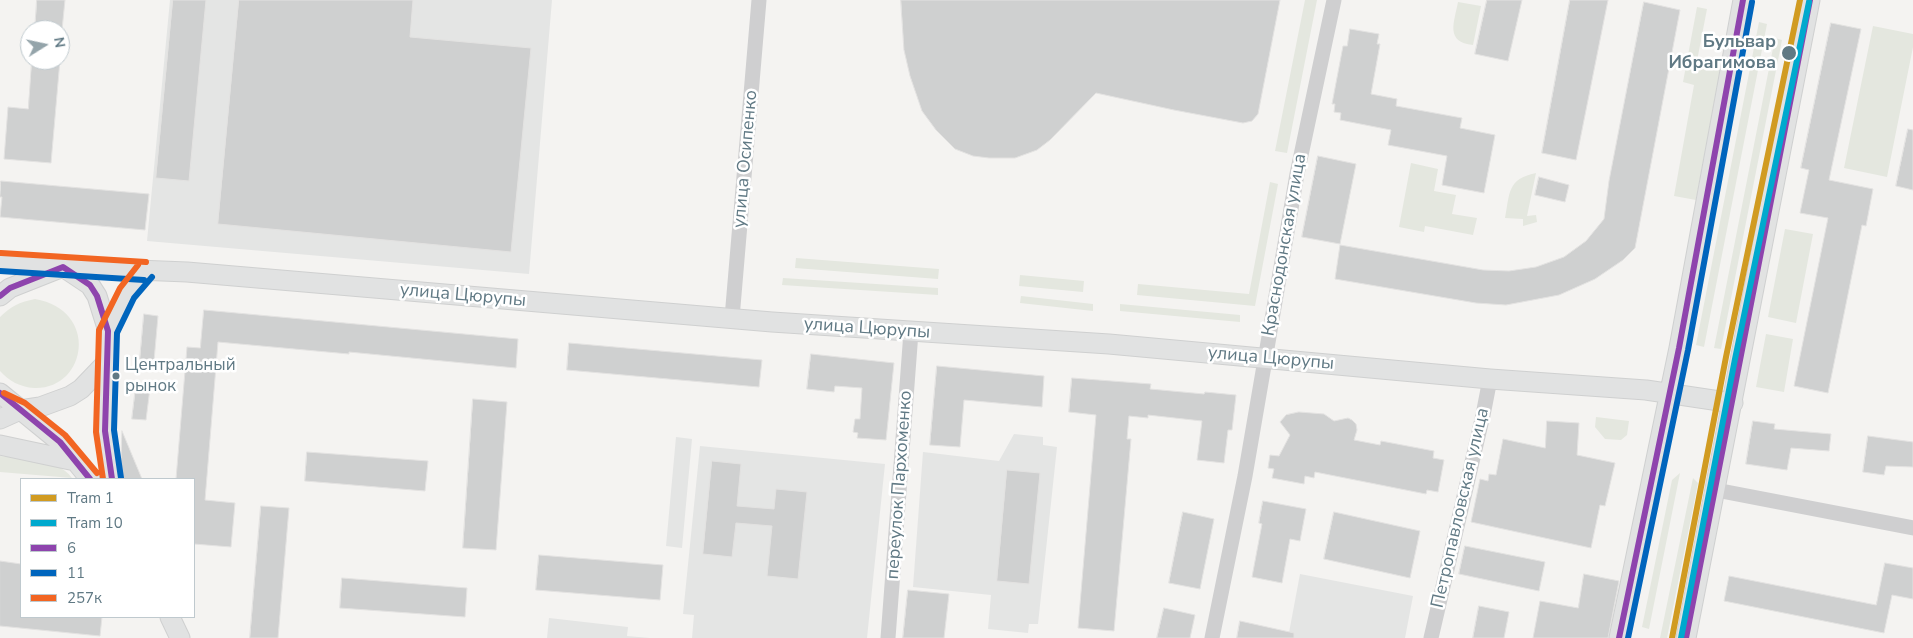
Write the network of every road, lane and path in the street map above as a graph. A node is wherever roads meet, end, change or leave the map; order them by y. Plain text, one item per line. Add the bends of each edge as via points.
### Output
1 (759, 0) edge
2 (1334, 0) edge
3 (1743, 0) edge
4 (1810, 0) edge
5 (0, 262) edge
6 (63, 267) junction
7 (145, 270) junction
8 (0, 296) edge
9 (732, 318) junction
10 (108, 331) junction
11 (911, 332) junction
12 (1265, 358) junction
13 (106, 363) junction
14 (1490, 378) junction
15 (0, 392) edge
16 (1670, 393) junction
17 (0, 401) edge
18 (1733, 403) junction
19 (20, 410) junction
20 (0, 419) edge
21 (0, 445) edge
22 (75, 461) junction
23 (89, 478) edge
24 (112, 478) edge
25 (1716, 490) junction
26 (1913, 528) edge
27 (170, 618) edge
28 (180, 638) edge
29 (888, 638) edge
30 (1212, 638) edge
31 (1431, 638) edge
32 (1619, 638) edge
33 (1686, 638) edge

1 - 9 street, улица Осипенко
2 - 12 street, Краснодонская улица via 1297,174
3 - 16 main road
4 - 18 main road
5 - 6 main road, улица Цюрупы
6 - 7 main road, улица Цюрупы
6 - 8 main road via 10,288
6 - 10 main road via 90,285 97,296
7 - 9 main road, улица Цюрупы
7 - 10 main road via 127,293
9 - 11 main road, улица Цюрупы
10 - 13 main road
11 - 12 main road, улица Цюрупы via 1109,344
11 - 29 street, переулок Пархоменко
12 - 14 main road, улица Цюрупы
12 - 30 street, Краснодонская улица
13 - 19 main road via 70,396 40,407
13 - 24 main road via 105,431
14 - 16 main road, улица Цюрупы
14 - 31 street, Петропавловская улица
15 - 19 main road
16 - 18 main road, улица Цюрупы
16 - 32 main road
17 - 19 main road
18 - 25 main road
19 - 20 main road
19 - 22 main road via 60,442
21 - 22 main road
22 - 23 main road
25 - 26 street
25 - 33 main road
27 - 28 main road

